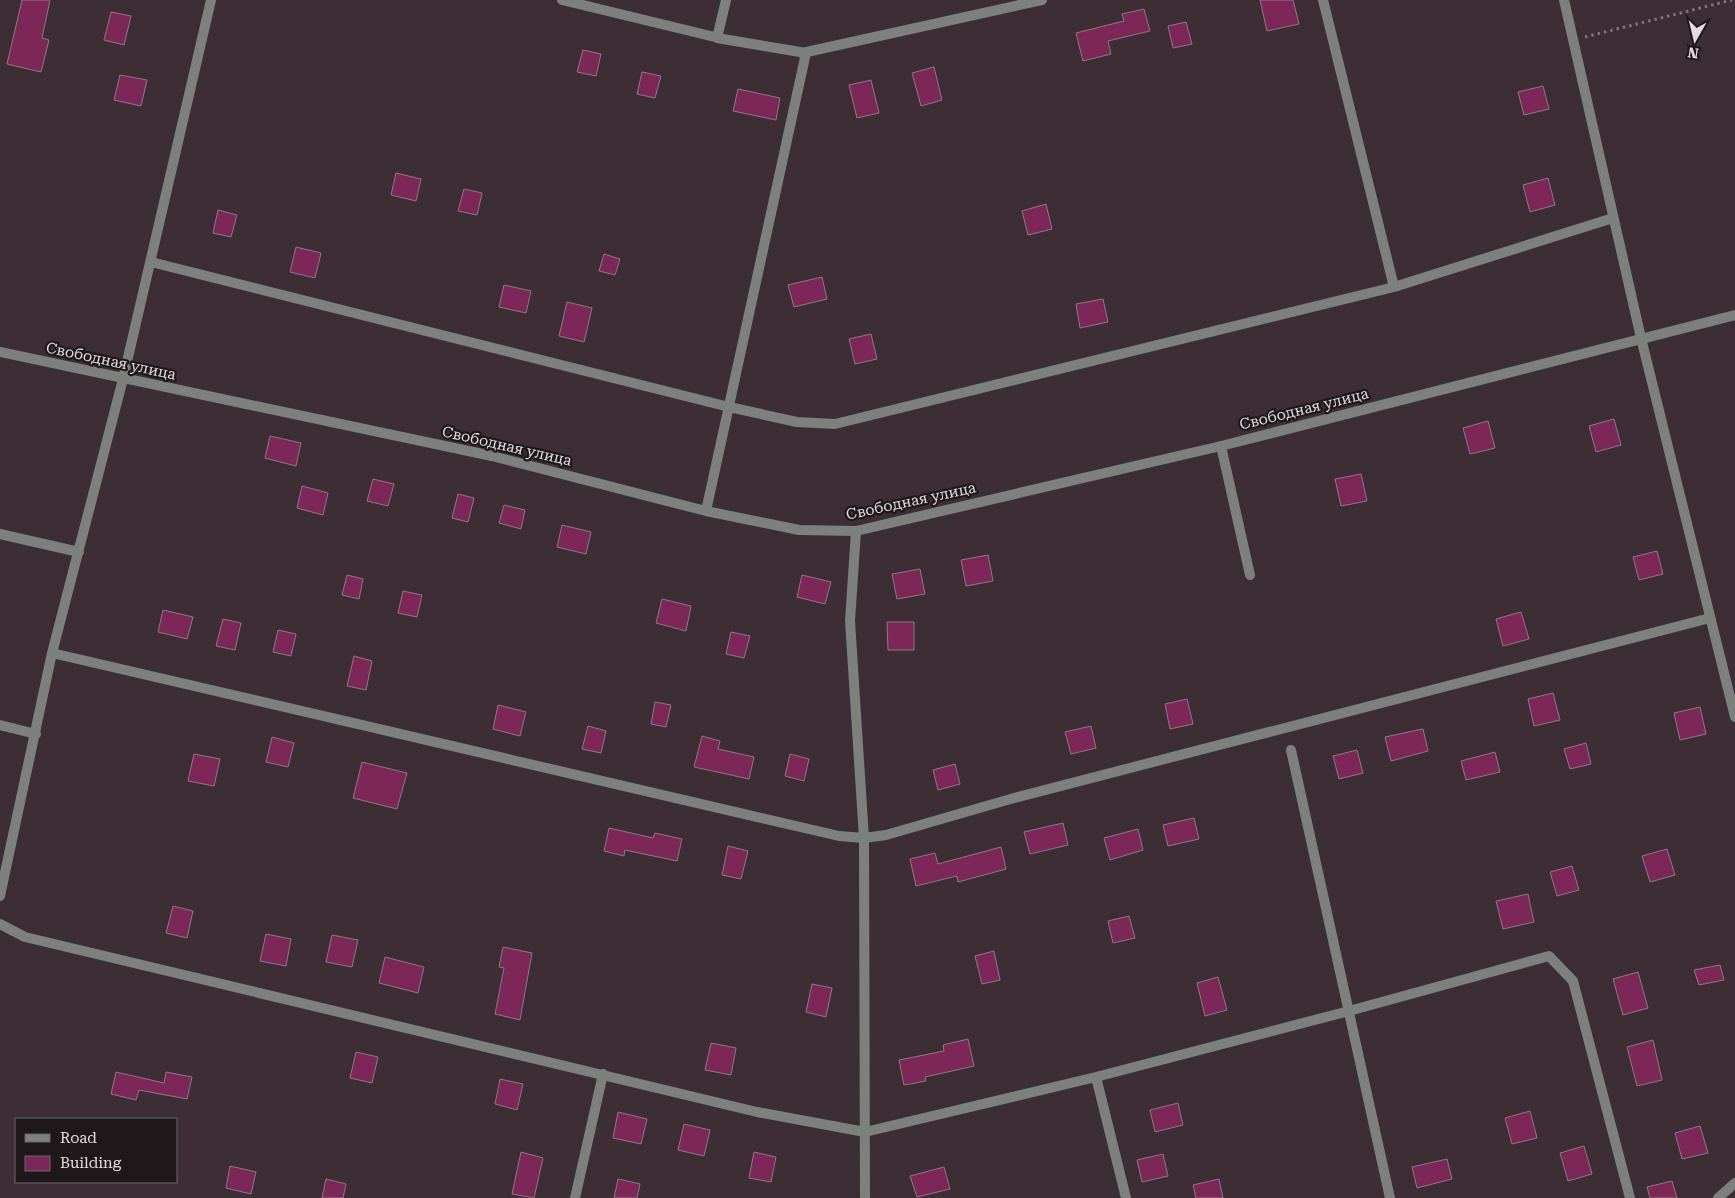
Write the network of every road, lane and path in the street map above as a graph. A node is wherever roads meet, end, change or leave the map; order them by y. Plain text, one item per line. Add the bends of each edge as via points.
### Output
1 (211, 0) edge
2 (562, 0) edge
3 (726, 0) edge
4 (1042, 0) edge
5 (1323, 0) edge
6 (1564, 0) edge
7 (1732, 0) edge
8 (717, 38) junction
9 (1574, 40) junction
10 (806, 54) junction
11 (1613, 218) junction
12 (151, 262) junction
13 (1394, 287) junction
14 (1735, 315) edge
15 (1641, 338) junction
16 (0, 352) edge
17 (123, 379) junction
18 (729, 407) junction
19 (1221, 446) junction
20 (706, 511) junction
21 (856, 531) junction
22 (0, 534) edge
23 (79, 552) junction
24 (1250, 575) dead end
25 (1710, 618) junction
26 (52, 652) junction
27 (1735, 717) edge
28 (0, 725) edge
29 (36, 734) junction
30 (1291, 750) dead end
31 (864, 838) junction
32 (0, 896) edge
33 (0, 924) edge
34 (1349, 1011) junction
35 (603, 1074) junction
36 (1096, 1076) junction
37 (864, 1132) junction
38 (1735, 1183) edge
39 (575, 1198) edge
40 (865, 1198) edge
41 (1126, 1198) edge
42 (1390, 1198) edge
43 (1630, 1198) edge
44 (1718, 1198) edge

1 - 12 street
2 - 8 street
3 - 8 street
4 - 10 street
5 - 13 street
6 - 9 street
7 - 9 path
8 - 10 street
9 - 11 street
10 - 18 street
11 - 13 street
11 - 15 street
12 - 17 street
12 - 18 street
13 - 18 street via 835,424 797,422
14 - 15 street, Свободная улица
15 - 19 street, Свободная улица
15 - 25 street
16 - 17 street, Свободная улица
17 - 20 street, Свободная улица via 492,456
17 - 23 street
18 - 20 street
19 - 21 street, Свободная улица
19 - 24 street
20 - 21 street, Свободная улица via 798,530
21 - 31 street via 850,621
22 - 23 street
23 - 26 street
25 - 27 street
25 - 31 street via 1014,798 886,835
26 - 29 street
26 - 31 street via 839,836
28 - 29 street
29 - 32 street
30 - 34 street
31 - 37 street
33 - 35 street via 25,937
34 - 36 street
34 - 42 street
34 - 43 street via 1549,956 1573,981
35 - 37 street via 757,1112
35 - 39 street
36 - 37 street
36 - 41 street
37 - 40 street
38 - 44 street

